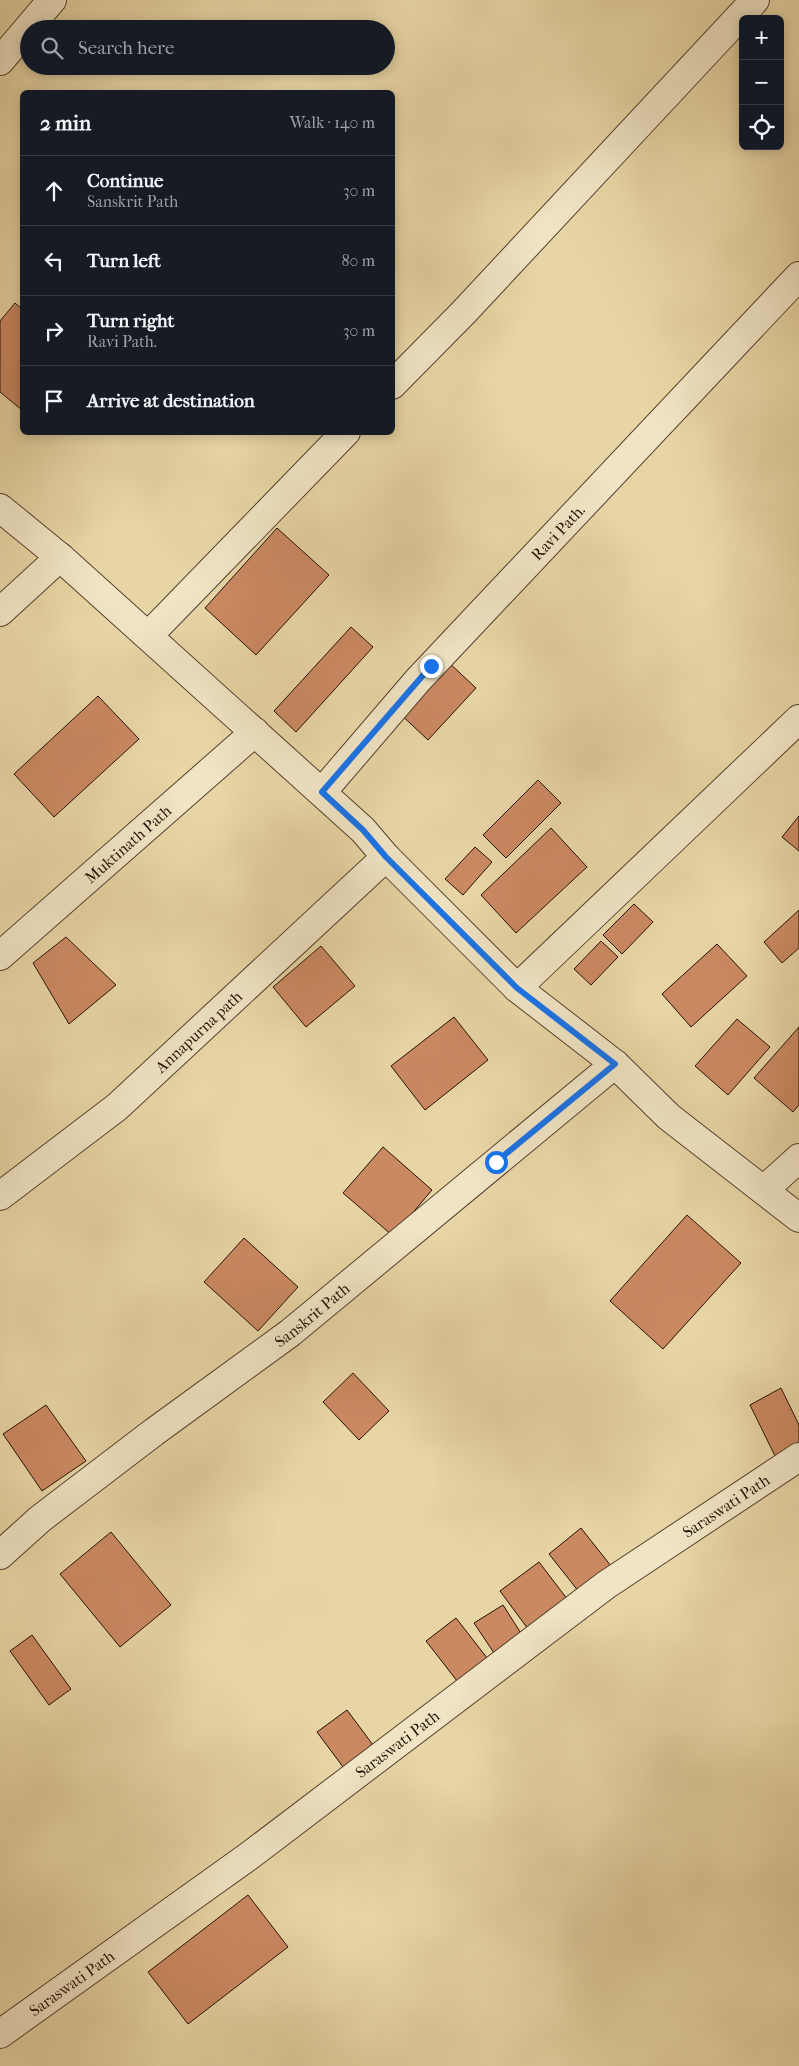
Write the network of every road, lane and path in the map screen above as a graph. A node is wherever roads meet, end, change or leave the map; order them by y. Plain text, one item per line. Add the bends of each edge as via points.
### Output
1 (52, 0) edge
2 (755, 0) edge
3 (35, 20) edge
4 (20, 38) edge
5 (0, 61) edge
6 (799, 276) edge
7 (395, 382) edge
8 (343, 435) edge
9 (0, 508) edge
10 (60, 557) junction
11 (0, 612) edge
12 (148, 636) junction
13 (799, 719) edge
14 (255, 732) junction
15 (322, 792) junction
16 (386, 857) junction
17 (0, 956) edge
18 (517, 988) junction
19 (615, 1064) junction
20 (799, 1158) edge
21 (764, 1190) junction
22 (0, 1196) edge
23 (799, 1218) edge
24 (799, 1457) edge
25 (0, 1555) edge
26 (0, 2034) edge

1 - 3 street
2 - 7 street
4 - 5 street
6 - 15 street, Ravi Path. via 418,680
8 - 12 street
9 - 10 street
10 - 11 street
10 - 12 street
12 - 14 street
13 - 18 street
14 - 15 street
14 - 17 street, Muktinath Path
15 - 16 street via 363,830
16 - 18 street
16 - 22 street, Annapurna path via 116,1107
18 - 19 street
19 - 21 street via 669,1117
19 - 25 street, Sanskrit Path via 290,1333 40,1519
20 - 21 street
21 - 23 street
24 - 26 street, Saraswati Path via 606,1585 249,1856

